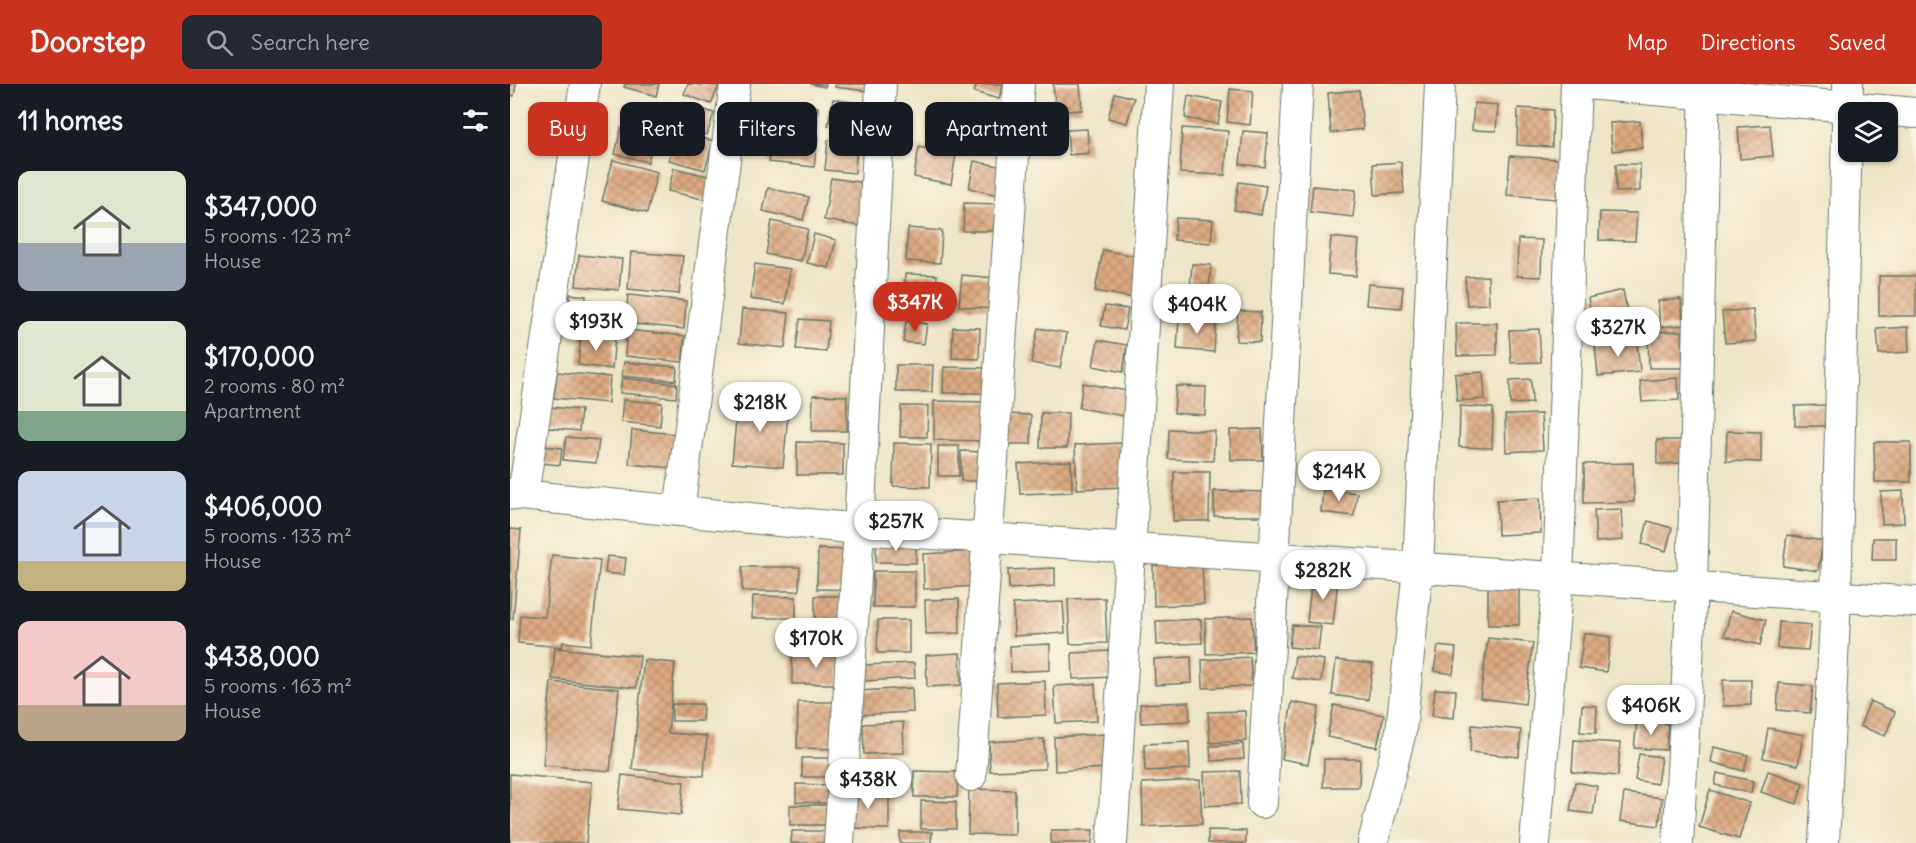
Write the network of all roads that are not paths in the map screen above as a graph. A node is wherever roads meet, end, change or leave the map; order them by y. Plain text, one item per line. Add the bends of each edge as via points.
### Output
1 (585, 84) edge
2 (735, 84) edge
3 (880, 84) edge
4 (1019, 84) edge
5 (1159, 84) edge
6 (1298, 84) edge
7 (1440, 84) edge
8 (1576, 84) edge
9 (1586, 84) edge
10 (1705, 89) edge
11 (1847, 96) edge
12 (1916, 113) edge
13 (517, 494) edge
14 (679, 511) junction
15 (859, 530) junction
16 (987, 538) junction
17 (1129, 548) junction
18 (1276, 558) junction
19 (1418, 568) junction
20 (1558, 578) junction
21 (1692, 587) junction
22 (1836, 597) junction
23 (1916, 602) edge
24 (971, 776) dead end
25 (1262, 803) dead end
26 (839, 843) edge
27 (1112, 843) edge
28 (1373, 843) edge
29 (1535, 843) edge
30 (1678, 843) edge
31 (1824, 843) edge

1 - 13 street
2 - 14 street
3 - 15 street
4 - 16 street
5 - 17 street
6 - 18 street
7 - 19 street
8 - 20 street
9 - 10 street
10 - 11 street
10 - 21 street
11 - 12 street
11 - 22 street
13 - 14 street
14 - 15 street
15 - 16 street
15 - 26 street
16 - 17 street
16 - 24 street
17 - 18 street
17 - 27 street
18 - 19 street
18 - 25 street
19 - 20 street
19 - 28 street via 1401,731
20 - 21 street
20 - 29 street
21 - 22 street
21 - 30 street
22 - 23 street
22 - 31 street

